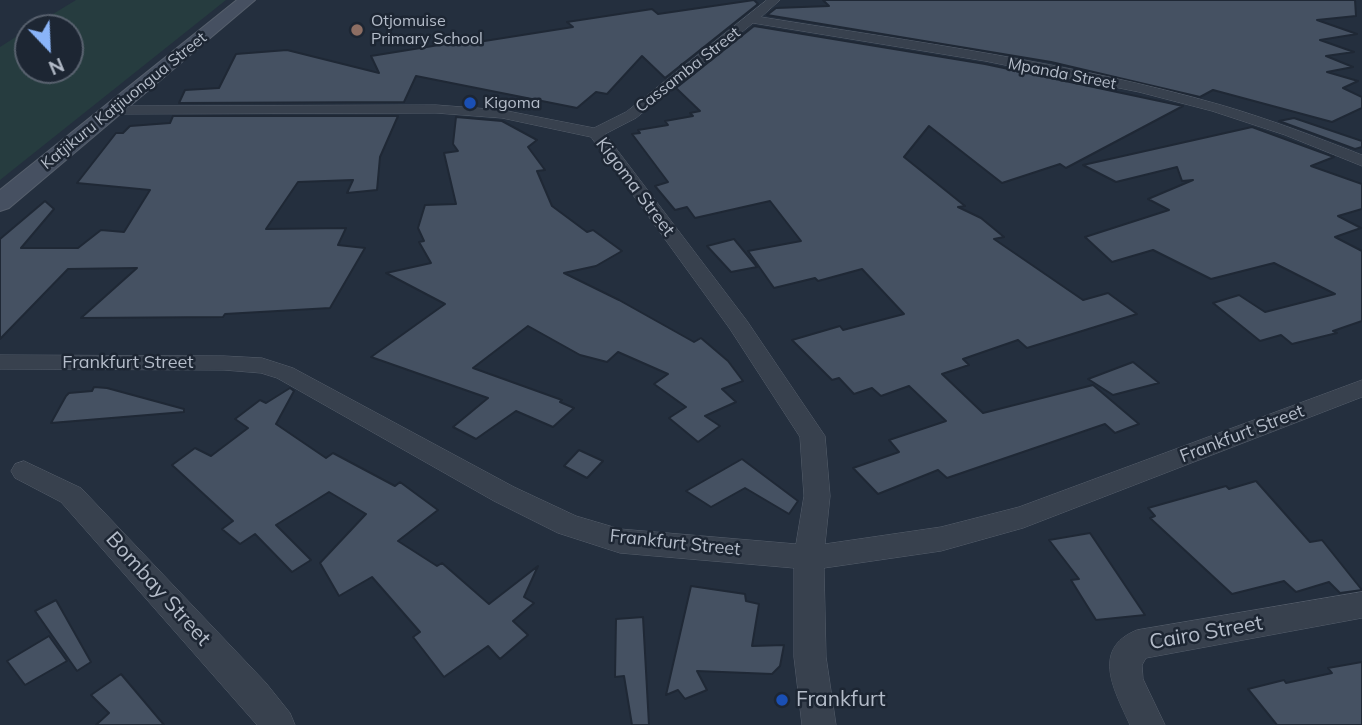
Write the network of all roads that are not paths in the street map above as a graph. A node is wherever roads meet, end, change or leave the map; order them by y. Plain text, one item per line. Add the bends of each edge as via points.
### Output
1 (247, 0) edge
2 (774, 0) edge
3 (752, 19) junction
4 (112, 110) junction
5 (596, 133) junction
6 (1362, 161) edge
7 (0, 203) edge
8 (0, 362) edge
9 (1362, 388) edge
10 (24, 471) dead end
11 (809, 557) junction
12 (1362, 605) edge
13 (278, 725) edge
14 (819, 725) edge
15 (1148, 725) edge

1 - 4 street, Katjikuru Katjiuongua Street
2 - 3 street, Cassamba Street
3 - 5 street, Cassamba Street via 631,115
3 - 6 street, Mpanda Street via 1084,76 1244,114
4 - 5 street, Kigoma Street via 436,109 502,114
4 - 7 street, Katjikuru Katjiuongua Street
5 - 11 street, Kigoma Street via 739,326 812,436 817,496
8 - 11 street, Frankfurt Street via 262,366 285,373 568,525 620,541
9 - 11 street, Frankfurt Street via 1023,517 941,539
10 - 13 street, Bombay Street via 71,495
11 - 14 street, Kigoma Street via 810,657
12 - 15 street, Cairo Street via 1137,645 1125,661 1127,681

